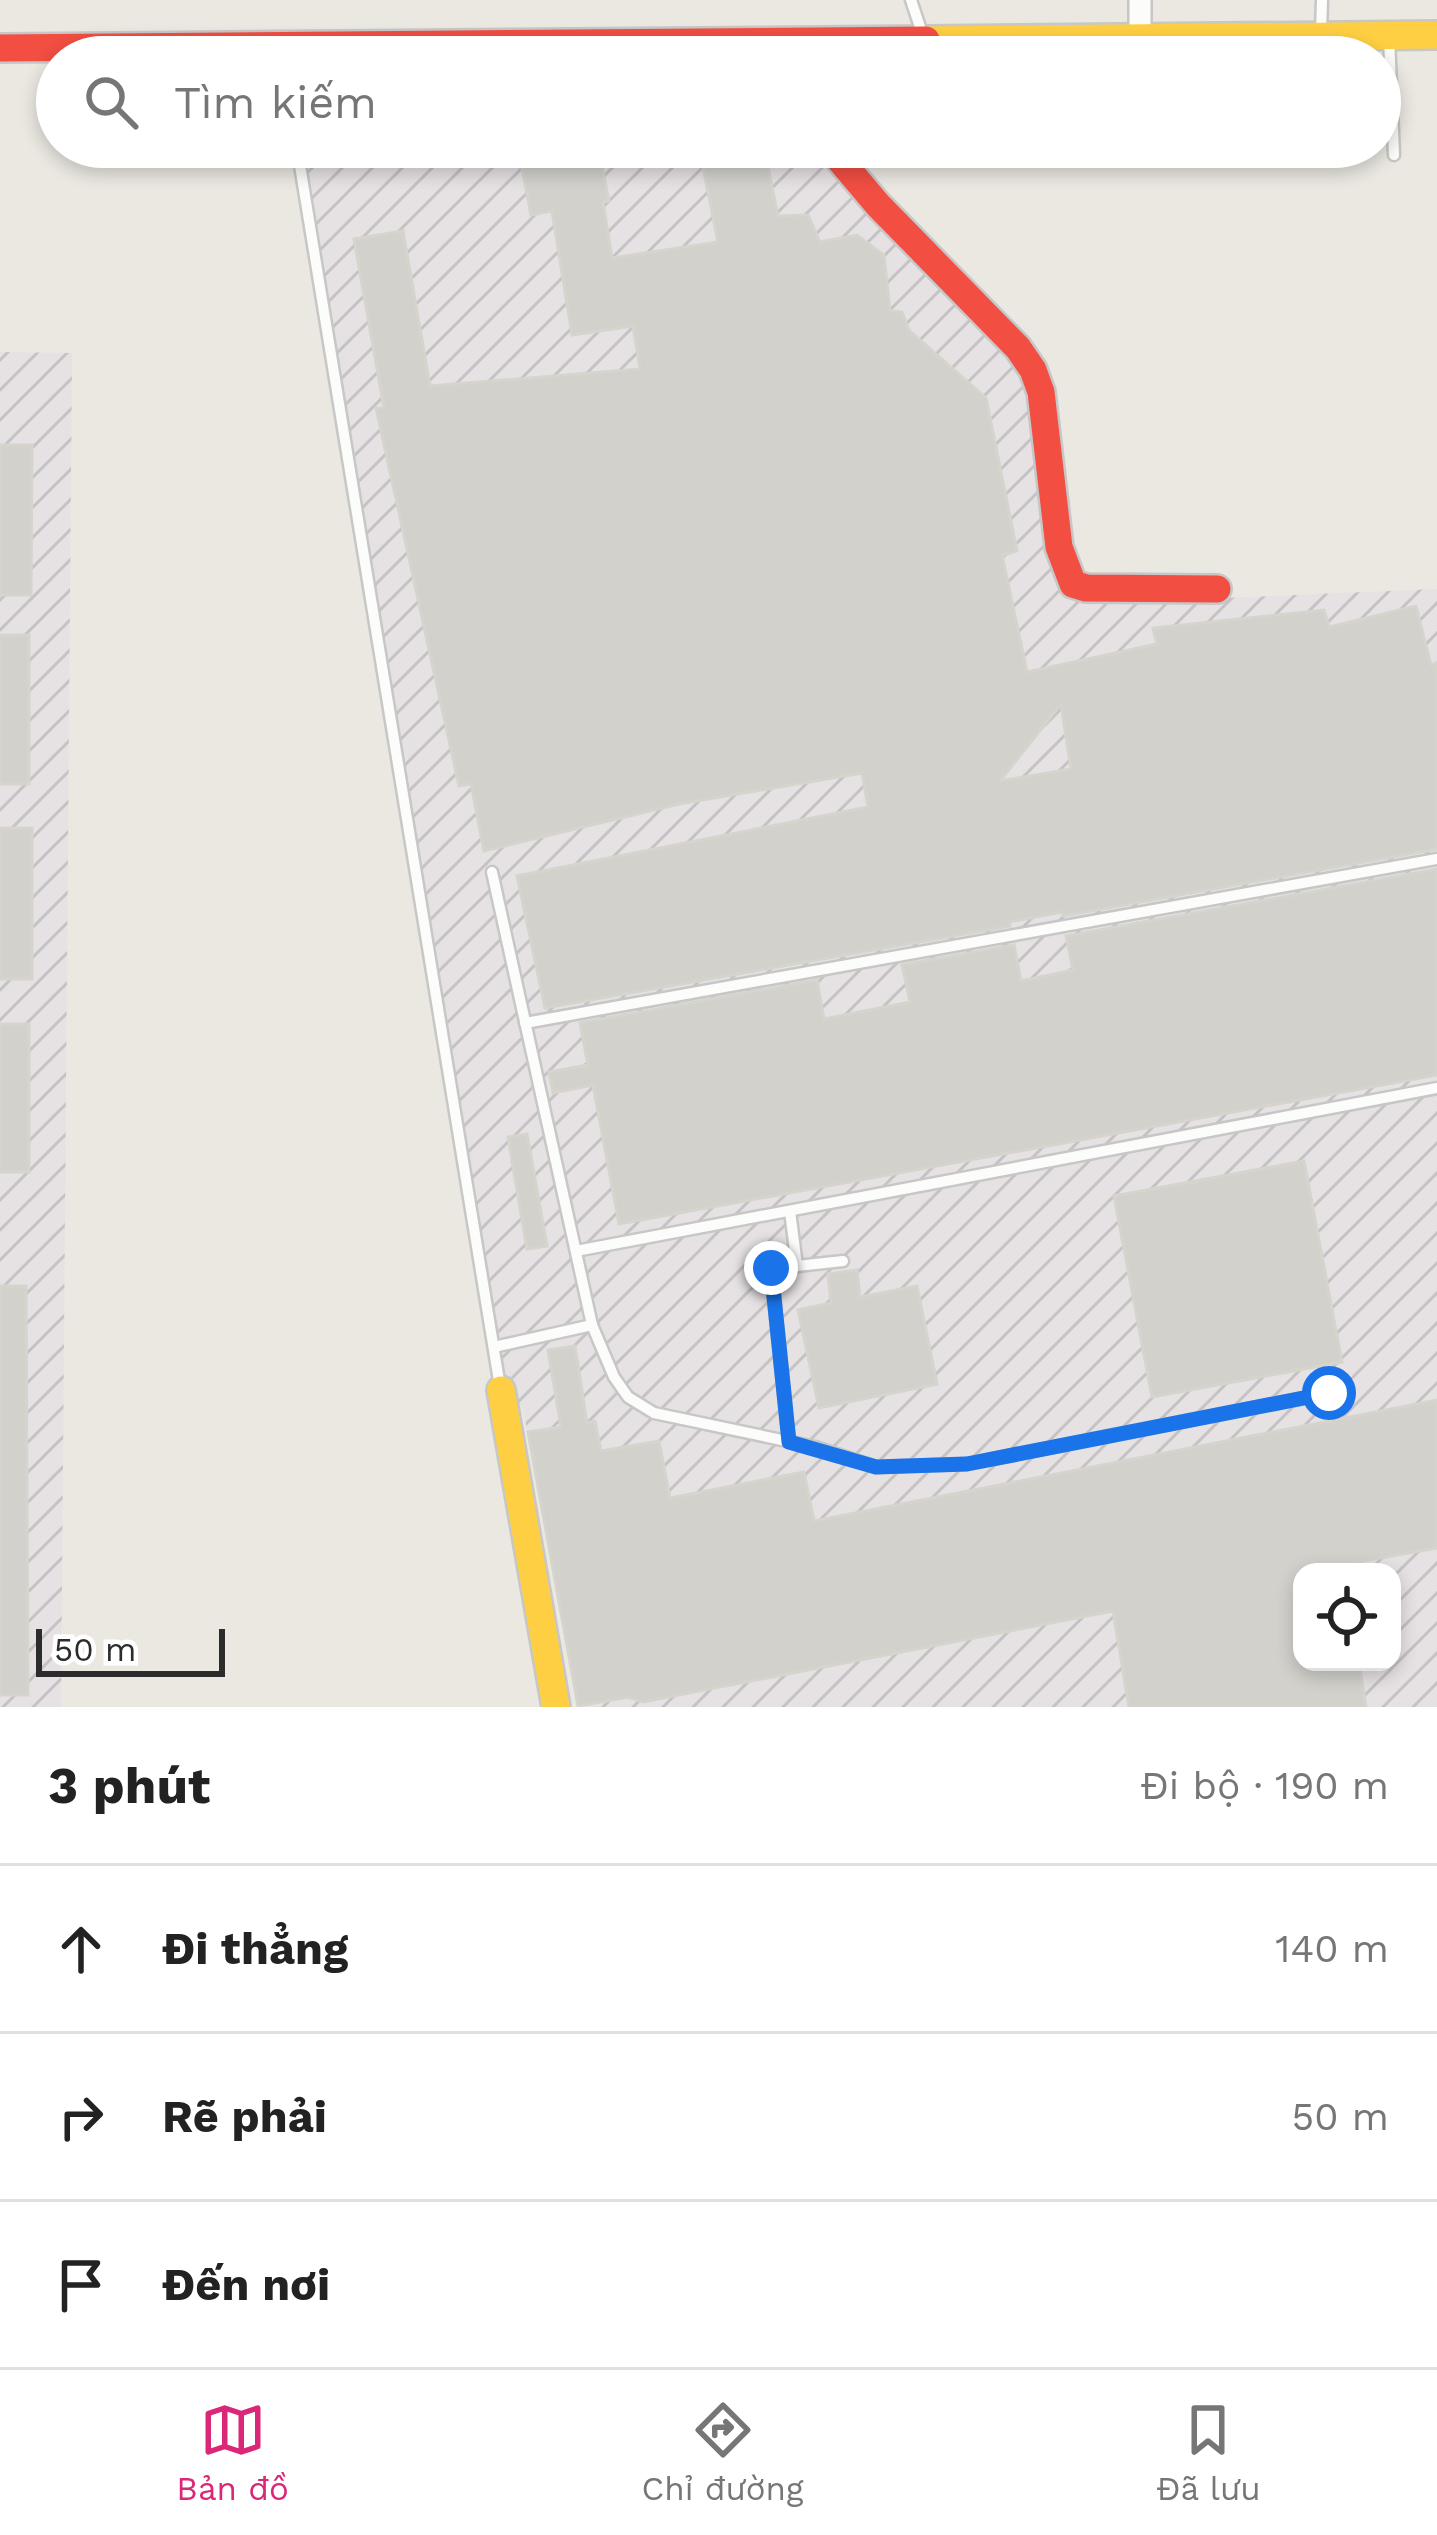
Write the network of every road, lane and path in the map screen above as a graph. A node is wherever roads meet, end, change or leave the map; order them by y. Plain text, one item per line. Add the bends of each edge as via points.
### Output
1 (911, 0) edge
2 (1140, 0) edge
3 (1322, 0) edge
4 (1437, 34) edge
5 (1389, 35) joint
6 (912, 36) edge
7 (1140, 36) edge
8 (1321, 36) joint
9 (0, 48) edge
10 (36, 48) edge
11 (300, 168) edge
12 (847, 168) edge
13 (1217, 590) dead end
14 (1437, 860) edge
15 (492, 872) dead end
16 (525, 1023) junction
17 (1437, 1088) edge
18 (790, 1211) junction
19 (576, 1251) junction
20 (843, 1261) dead end
21 (797, 1265) junction
22 (592, 1325) junction
23 (494, 1347) junction
24 (501, 1390) joint
25 (1329, 1393) dead end
26 (789, 1442) junction
27 (556, 1707) edge

1 - 6 lane
2 - 7 street
3 - 8 lane
4 - 5 main road
5 - 8 main road
9 - 10 main road
11 - 23 lane
12 - 13 main road via 1034,370 1059,547 1073,584
14 - 16 lane
15 - 16 lane
16 - 19 lane
17 - 18 lane
18 - 19 lane
18 - 21 lane
19 - 22 lane
20 - 21 lane
21 - 26 lane via 771,1268
22 - 23 lane
22 - 26 lane via 614,1377 653,1413
23 - 24 lane
24 - 27 main road
25 - 26 lane via 967,1464 876,1467

